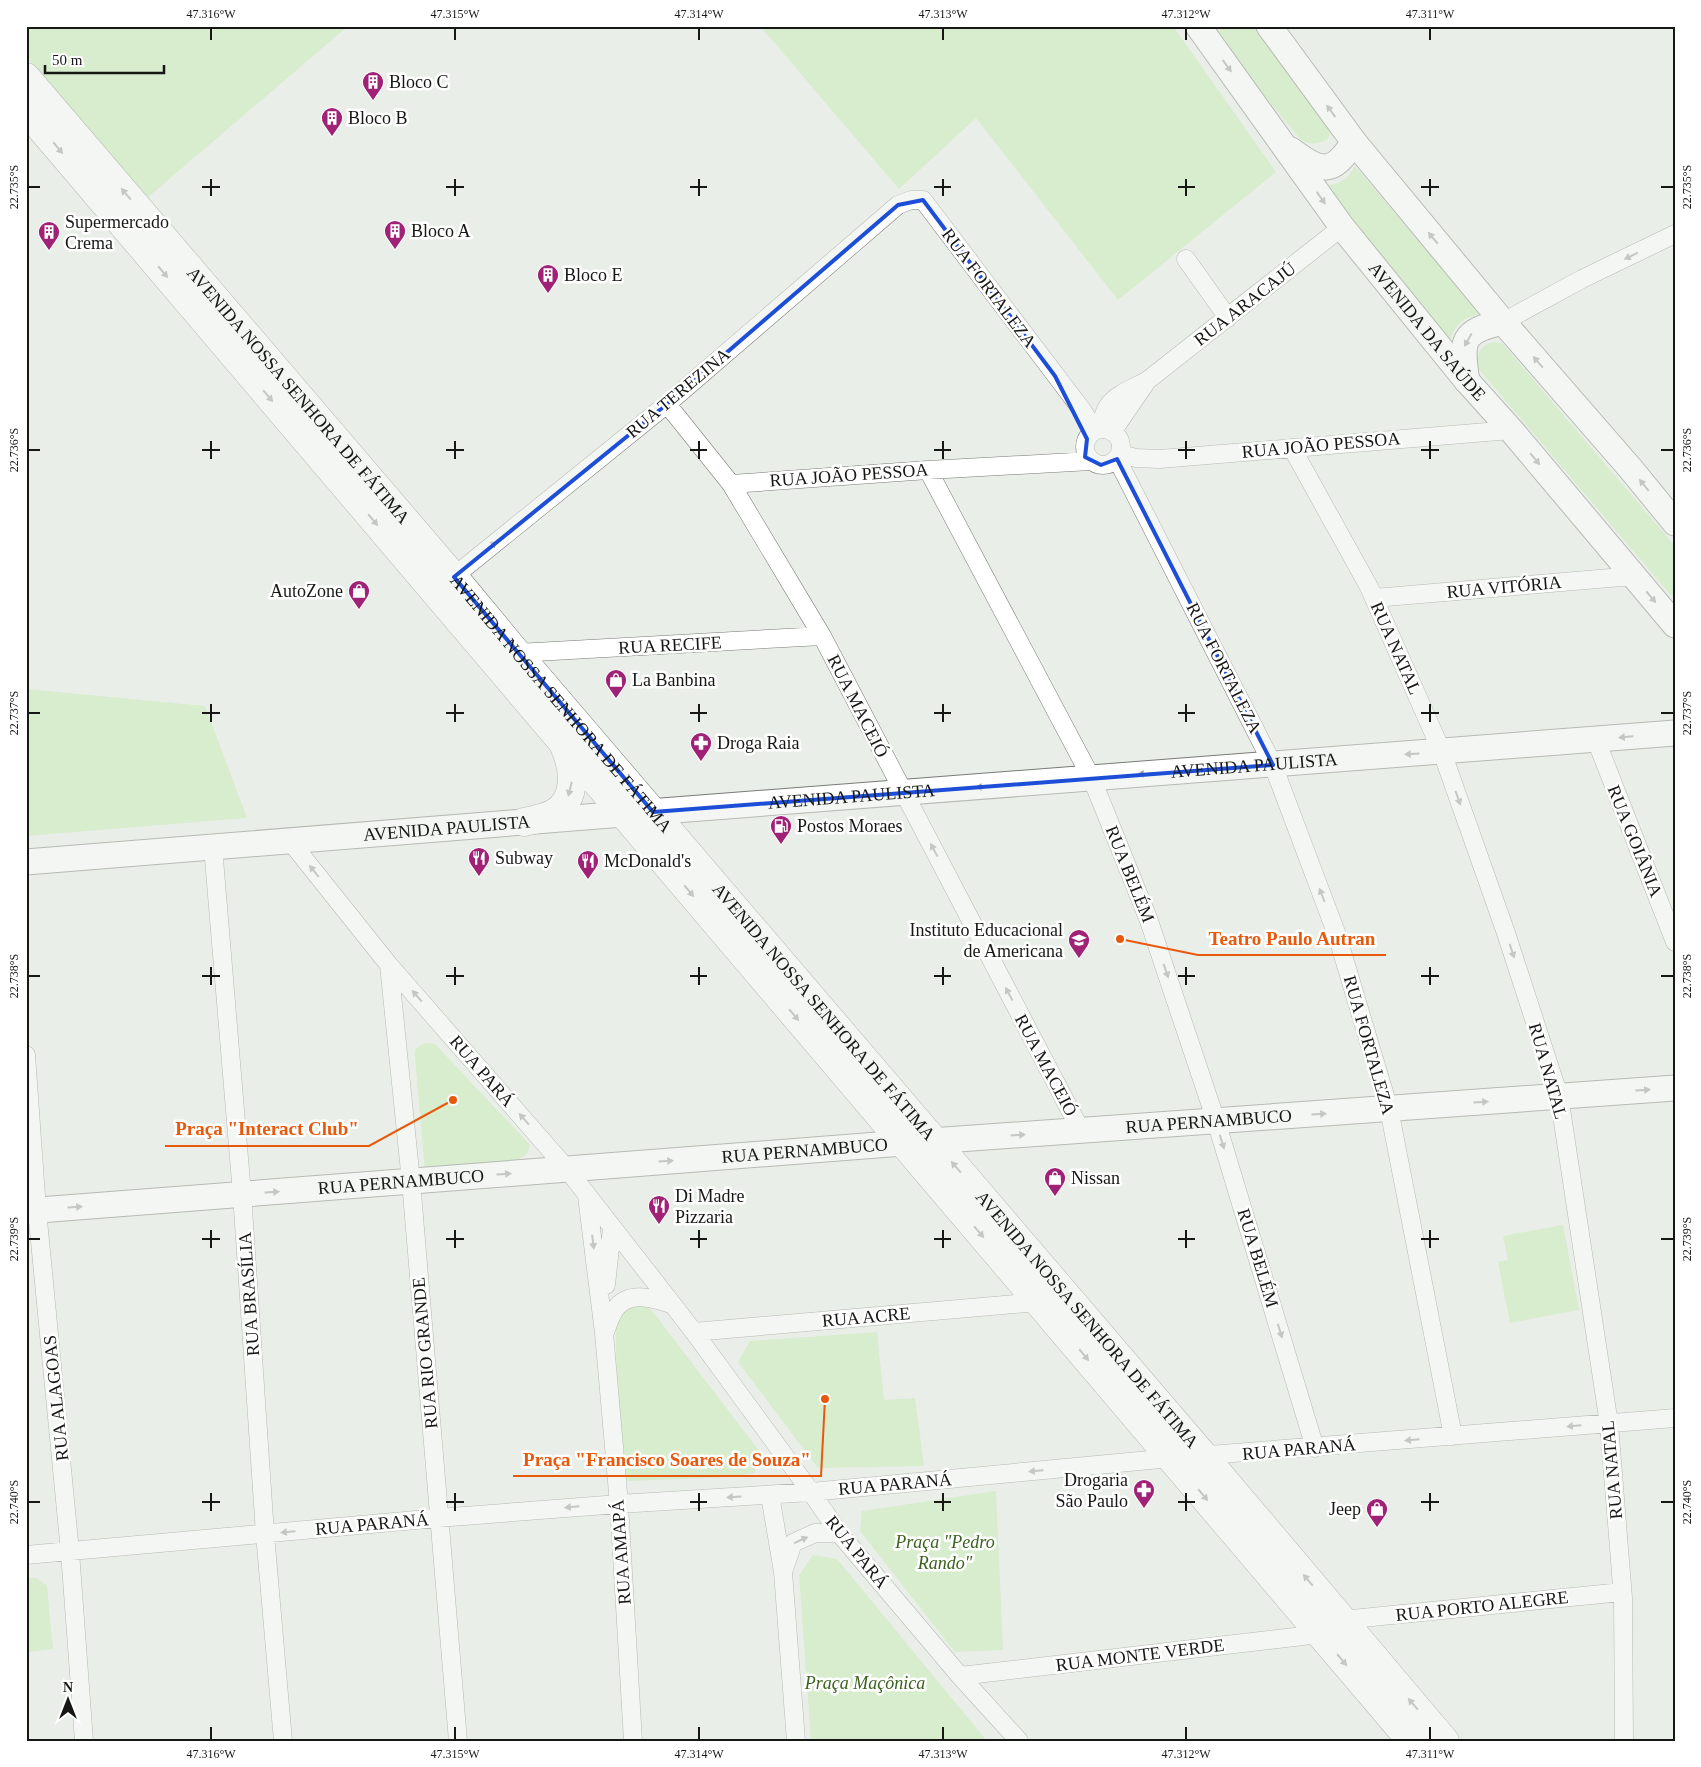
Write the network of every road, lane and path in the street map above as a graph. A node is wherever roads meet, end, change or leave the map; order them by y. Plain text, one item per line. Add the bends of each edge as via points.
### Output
1 (1198, 26) edge
2 (1269, 26) edge
3 (26, 77) edge
4 (26, 111) edge
5 (1354, 142) junction
6 (1283, 144) junction
7 (922, 200) joint
8 (1342, 227) junction
9 (1675, 234) edge
10 (1186, 259) dead end
11 (1228, 318) junction
12 (1503, 322) junction
13 (1467, 380) junction
14 (667, 404) junction
15 (1511, 430) junction
16 (1095, 440) junction
17 (1292, 448) junction
18 (1119, 453) junction
19 (928, 470) junction
20 (731, 484) junction
21 (1675, 523) edge
22 (1634, 576) junction
23 (444, 584) junction
24 (1374, 598) junction
25 (1675, 625) edge
26 (822, 636) junction
27 (517, 654) junction
28 (1675, 733) edge
29 (1596, 740) junction
30 (562, 743) junction
31 (1442, 752) junction
32 (1273, 765) junction
33 (1092, 779) junction
34 (904, 793) junction
35 (652, 812) junction
36 (623, 814) junction
37 (524, 822) junction
38 (290, 841) junction
39 (213, 847) junction
40 (26, 862) edge
41 (1675, 942) edge
42 (389, 965) junction
43 (26, 1055) edge
44 (1675, 1088) edge
45 (1560, 1096) junction
46 (1389, 1108) junction
47 (1216, 1121) junction
48 (1081, 1131) junction
49 (934, 1141) junction
50 (902, 1143) junction
51 (567, 1169) junction
52 (411, 1181) junction
53 (242, 1194) junction
54 (586, 1194) junction
55 (32, 1210) edge
56 (612, 1228) junction
57 (1038, 1302) junction
58 (671, 1304) junction
59 (694, 1332) junction
60 (604, 1333) junction
61 (1675, 1418) edge
62 (1609, 1424) junction
63 (1453, 1436) junction
64 (1315, 1448) junction
65 (1204, 1456) junction
66 (1172, 1458) junction
67 (811, 1492) junction
68 (770, 1494) junction
69 (619, 1504) junction
70 (438, 1518) junction
71 (839, 1533) junction
72 (265, 1534) junction
73 (70, 1552) junction
74 (26, 1555) edge
75 (782, 1572) junction
76 (1622, 1592) junction
77 (1331, 1627) junction
78 (960, 1676) junction
79 (84, 1741) edge
80 (283, 1741) edge
81 (458, 1741) edge
82 (633, 1741) edge
83 (796, 1741) edge
84 (1019, 1741) edge
85 (1411, 1741) edge
86 (1445, 1741) edge
87 (1624, 1741) edge

1 -> 6 main road, AVENIDA DA SAÚDE
5 -> 2 main road
23 -> 3 main road, AVENIDA NOSSA SENHORA DE FÁTIMA
4 -> 23 main road, AVENIDA NOSSA SENHORA DE FÁTIMA
5 - 6 main road via 1335,166 1321,167 1306,161
12 -> 5 main road
6 -> 8 main road, AVENIDA DA SAÚDE
7 - 14 street, RUA TEREZINA via 898,205
7 - 16 street, RUA FORTALEZA via 1082,410
8 - 11 street, RUA ARACAJÚ
8 - 13 main road, AVENIDA DA SAÚDE
9 -> 12 street
10 - 11 street
11 - 16 street, RUA ARACAJÚ via 1148,380 1108,405
12 -> 13 main road via 1483,326 1471,333 1464,345
21 -> 12 main road
13 - 15 main road, AVENIDA DA SAÚDE
14 - 20 street, RUA MACEIÓ
23 -> 14 street, RUA TEREZINA
15 - 17 street, RUA JOÃO PESSOA
15 -> 22 main road, AVENIDA DA SAÚDE
16 - 18 street, RUA FORTALEZA via 1120,441
16 - 18 street, RUA JOÃO PESSOA via 1101,466 1112,463
16 - 19 street, RUA JOÃO PESSOA via 1027,464
17 - 18 street, RUA JOÃO PESSOA via 1148,459
17 - 24 street, RUA NATAL
18 - 32 street, RUA FORTALEZA
19 - 20 street, RUA JOÃO PESSOA
19 - 33 street, RUA BELÉM
20 - 26 street, RUA MACEIÓ
22 - 24 street, RUA VITÓRIA
22 -> 25 main road, AVENIDA DA SAÚDE
23 - 27 main road, AVENIDA NOSSA SENHORA DE FÁTIMA
23 - 30 main road, AVENIDA NOSSA SENHORA DE FÁTIMA
24 - 31 street, RUA NATAL
26 - 27 street, RUA RECIFE
26 - 34 street, RUA MACEIÓ
27 - 35 main road, AVENIDA NOSSA SENHORA DE FÁTIMA
28 -> 29 main road, AVENIDA PAULISTA
29 - 31 main road, AVENIDA PAULISTA
29 - 41 street, RUA GOIÂNIA
30 - 36 main road, AVENIDA NOSSA SENHORA DE FÁTIMA
30 -> 37 main road via 570,760 571,792 554,813
31 -> 32 main road, AVENIDA PAULISTA
31 -> 45 street, RUA NATAL
32 -> 33 main road, AVENIDA PAULISTA
46 -> 32 street, RUA FORTALEZA via 1337,935
33 -> 34 main road, AVENIDA PAULISTA
33 -> 47 street, RUA BELÉM via 1148,918
34 - 35 main road, AVENIDA PAULISTA
48 -> 34 street, RUA MACEIÓ
35 - 36 main road, AVENIDA PAULISTA
35 - 49 main road, AVENIDA NOSSA SENHORA DE FÁTIMA
36 - 37 main road, AVENIDA PAULISTA
36 -> 50 main road, AVENIDA NOSSA SENHORA DE FÁTIMA
37 - 38 main road, AVENIDA PAULISTA
38 - 39 main road, AVENIDA PAULISTA
42 -> 38 street, RUA PARÁ
39 - 40 main road, AVENIDA PAULISTA
39 - 53 street, RUA BRASÍLIA
51 -> 42 street, RUA PARÁ
42 - 52 street, RUA RIO GRANDE
43 - 55 street, RUA ALAGOAS
45 -> 44 main road, RUA PERNAMBUCO
46 -> 45 main road, RUA PERNAMBUCO
45 - 62 street, RUA NATAL
47 -> 46 main road, RUA PERNAMBUCO
46 - 63 street, RUA FORTALEZA
47 - 48 main road, RUA PERNAMBUCO
47 -> 64 street, RUA BELÉM
49 -> 48 main road, RUA PERNAMBUCO
49 - 50 main road, RUA PERNAMBUCO
65 -> 49 main road, AVENIDA NOSSA SENHORA DE FÁTIMA
51 -> 50 main road, RUA PERNAMBUCO
50 -> 57 main road, AVENIDA NOSSA SENHORA DE FÁTIMA
52 -> 51 main road, RUA PERNAMBUCO
51 - 54 street, RUA PARÁ
53 -> 52 main road, RUA PERNAMBUCO
52 - 70 street, RUA RIO GRANDE
55 -> 53 main road, RUA PERNAMBUCO
53 - 72 street, RUA BRASÍLIA
54 - 56 street, RUA PARÁ
54 -> 60 street, RUA AMAPÁ
55 - 73 street, RUA ALAGOAS
56 - 58 street, RUA PARÁ
56 - 60 street, RUA AMAPÁ
57 - 59 street, RUA ACRE
57 -> 66 main road, AVENIDA NOSSA SENHORA DE FÁTIMA
58 - 59 street, RUA PARÁ
58 - 60 street via 641,1297 626,1299 615,1310
59 - 67 street, RUA PARÁ
60 - 69 street, RUA AMAPÁ
61 - 62 street, RUA PARANÁ
62 -> 63 street, RUA PARANÁ
62 - 76 street, RUA NATAL
63 -> 64 street, RUA PARANÁ
64 - 65 street, RUA PARANÁ
65 - 66 street, RUA PARANÁ
77 -> 65 main road, AVENIDA NOSSA SENHORA DE FÁTIMA
66 -> 67 street, RUA PARANÁ
66 -> 77 main road, AVENIDA NOSSA SENHORA DE FÁTIMA
67 - 68 street, RUA PARANÁ
67 - 71 street, RUA PARÁ
68 -> 69 street, RUA PARANÁ
68 - 75 street
69 -> 70 street, RUA PARANÁ
69 - 82 street, RUA AMAPÁ
70 -> 72 street, RUA PARANÁ
70 - 81 street, RUA RIO GRANDE
75 -> 71 street via 793,1543 815,1533
71 - 78 street, RUA PARÁ
72 - 73 street, RUA PARANÁ
72 - 80 street, RUA BRASÍLIA
73 - 74 street, RUA PARANÁ
73 - 79 street, RUA ALAGOAS
75 - 83 street
76 - 77 street, RUA PORTO ALEGRE
76 - 87 street, RUA NATAL
77 - 78 street, RUA MONTE VERDE
77 -> 85 main road, AVENIDA NOSSA SENHORA DE FÁTIMA
86 -> 77 main road, AVENIDA NOSSA SENHORA DE FÁTIMA
78 - 84 street, RUA PARÁ

